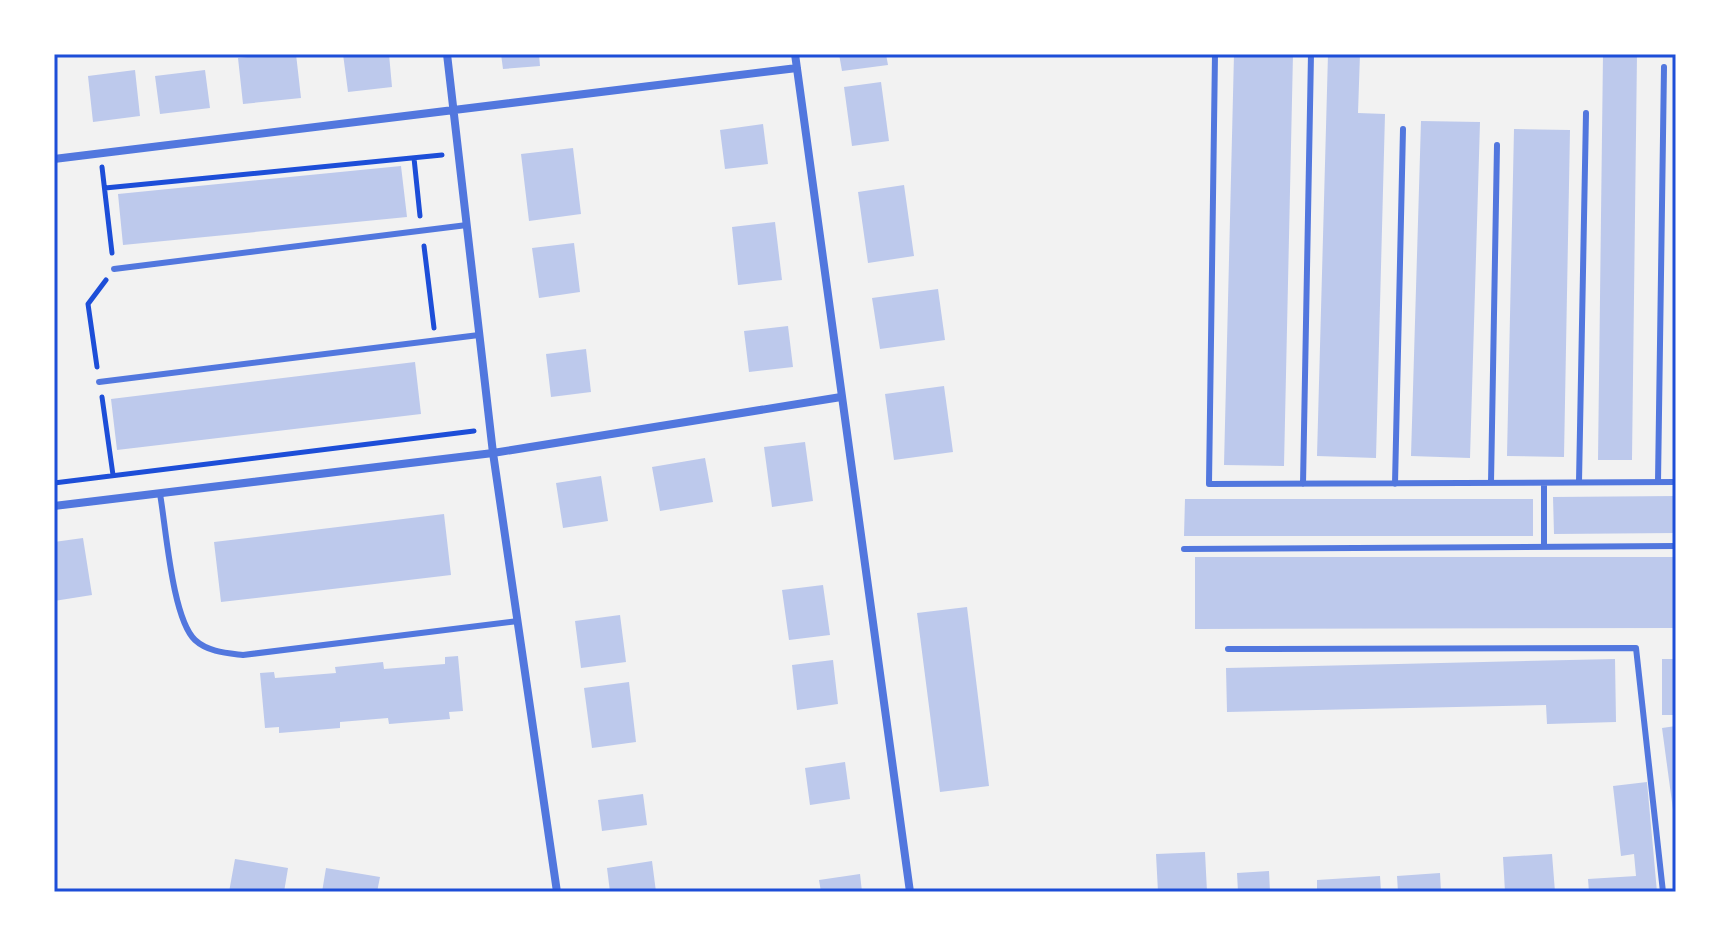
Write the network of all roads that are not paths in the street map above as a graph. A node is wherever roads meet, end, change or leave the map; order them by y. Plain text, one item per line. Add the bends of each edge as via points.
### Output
1 (447, 54) edge
2 (795, 54) edge
3 (1215, 54) edge
4 (1311, 54) edge
5 (1664, 67) dead end
6 (797, 68) junction
7 (453, 111) junction
8 (1586, 113) dead end
9 (1403, 129) dead end
10 (1497, 145) dead end
11 (54, 159) edge
12 (467, 225) junction
13 (114, 269) road end
14 (479, 335) junction
15 (99, 382) road end
16 (841, 397) junction
17 (493, 453) junction
18 (1579, 482) junction
19 (1658, 482) junction
20 (1676, 482) edge
21 (1491, 483) junction
22 (1544, 483) junction
23 (1303, 484) junction
24 (1395, 484) junction
25 (160, 494) junction
26 (54, 506) edge
27 (1676, 546) edge
28 (1544, 547) junction
29 (1184, 549) dead end
30 (518, 621) junction
31 (1228, 649) dead end
32 (557, 892) edge
33 (910, 892) edge
34 (1663, 892) edge

1 - 7 street
2 - 6 street
3 - 23 lane via 1209,484
4 - 23 lane
5 - 19 lane
6 - 7 street
6 - 16 street
7 - 11 street
7 - 12 street
8 - 18 lane
9 - 24 lane
10 - 21 lane
12 - 13 lane
12 - 14 street
14 - 15 lane
14 - 17 street
16 - 17 street
16 - 33 street
17 - 25 street
17 - 30 street
18 - 19 lane
18 - 22 lane
19 - 20 lane
21 - 22 lane
21 - 24 lane
22 - 28 lane
23 - 24 lane
25 - 26 street
25 - 30 lane via 181,614 195,640 215,651 243,655
27 - 28 lane
28 - 29 lane
30 - 32 street
31 - 34 lane via 1636,648

